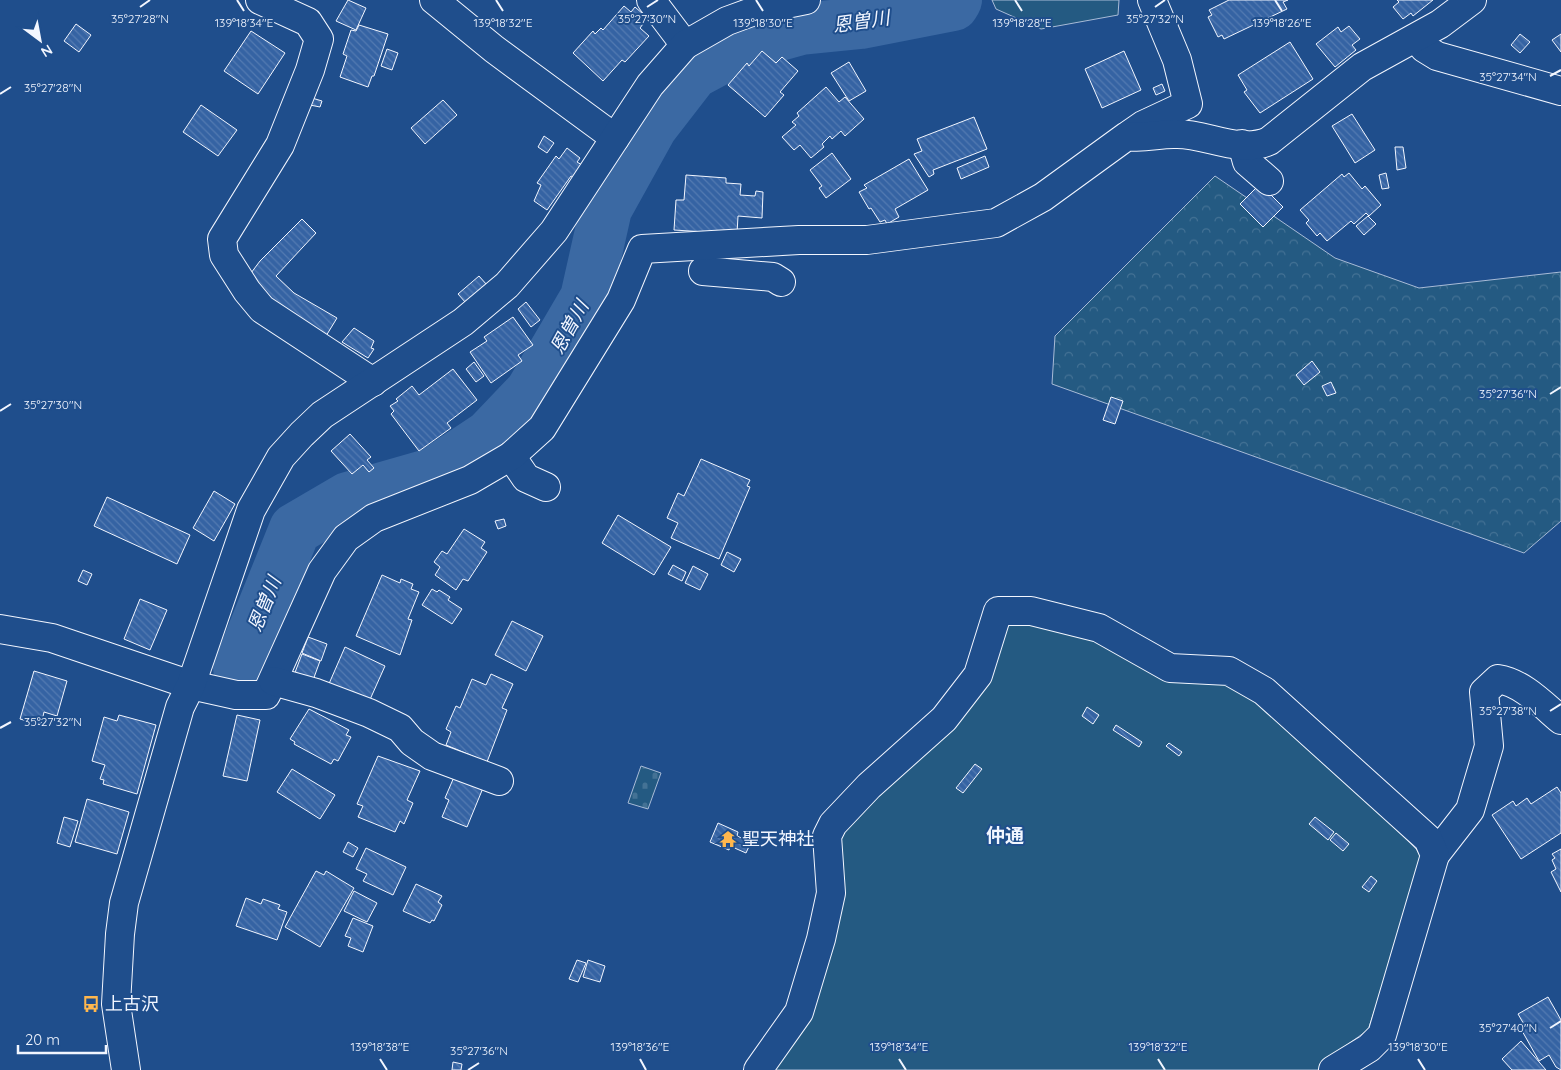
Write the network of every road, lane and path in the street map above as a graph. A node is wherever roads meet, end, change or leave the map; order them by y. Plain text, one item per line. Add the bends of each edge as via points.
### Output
1 (260, 0) edge
2 (434, 0) edge
3 (651, 0) edge
4 (806, 0) edge
5 (1152, 0) edge
6 (1472, 0) edge
7 (1417, 38) junction
8 (685, 45) junction
9 (1561, 91) edge
10 (1127, 136) junction
11 (616, 138) junction
12 (1242, 144) junction
13 (1270, 181) dead end
14 (703, 271) dead end
15 (781, 282) dead end
16 (373, 382) junction
17 (510, 456) junction
18 (546, 487) dead end
19 (0, 629) edge
20 (273, 681) junction
21 (191, 685) junction
22 (1561, 720) edge
23 (499, 781) dead end
24 (1435, 854) junction
25 (126, 1070) edge
26 (758, 1070) edge
27 (1333, 1070) edge

1 - 16 street via 308,22 319,39 280,145 222,239 224,255 262,309
2 - 11 street via 494,50
3 - 8 street
4 - 8 street via 757,10 727,21
5 - 10 street via 1177,60 1188,104
6 - 7 street
7 - 9 street via 1424,48 1437,56
7 - 12 street via 1362,67 1269,141 1260,145
8 - 11 street via 650,85
10 - 12 street via 1177,134
10 - 17 street via 1043,197 996,223 867,240 799,240 642,249 621,300 542,428
11 - 16 street via 554,231 507,285 463,322
12 - 13 street via 1247,162
14 - 15 street via 774,277
16 - 21 street via 322,415 281,457 251,510
17 - 18 street via 526,478
17 - 20 street via 470,480 374,518 346,538 322,571
19 - 21 street via 52,638
20 - 21 street via 266,695 236,696
20 - 23 street via 370,713 400,728 412,742 432,756
21 - 25 street via 180,707 124,902 116,1004
22 - 24 street via 1527,692 1506,680 1498,679 1488,686 1484,692 1489,746 1470,810
24 - 26 street via 1428,839 1264,691 1229,671 1170,668 1099,628 993,602 978,675 944,719 868,786 826,836 831,893 800,1012
24 - 27 street via 1382,1035 1369,1048

